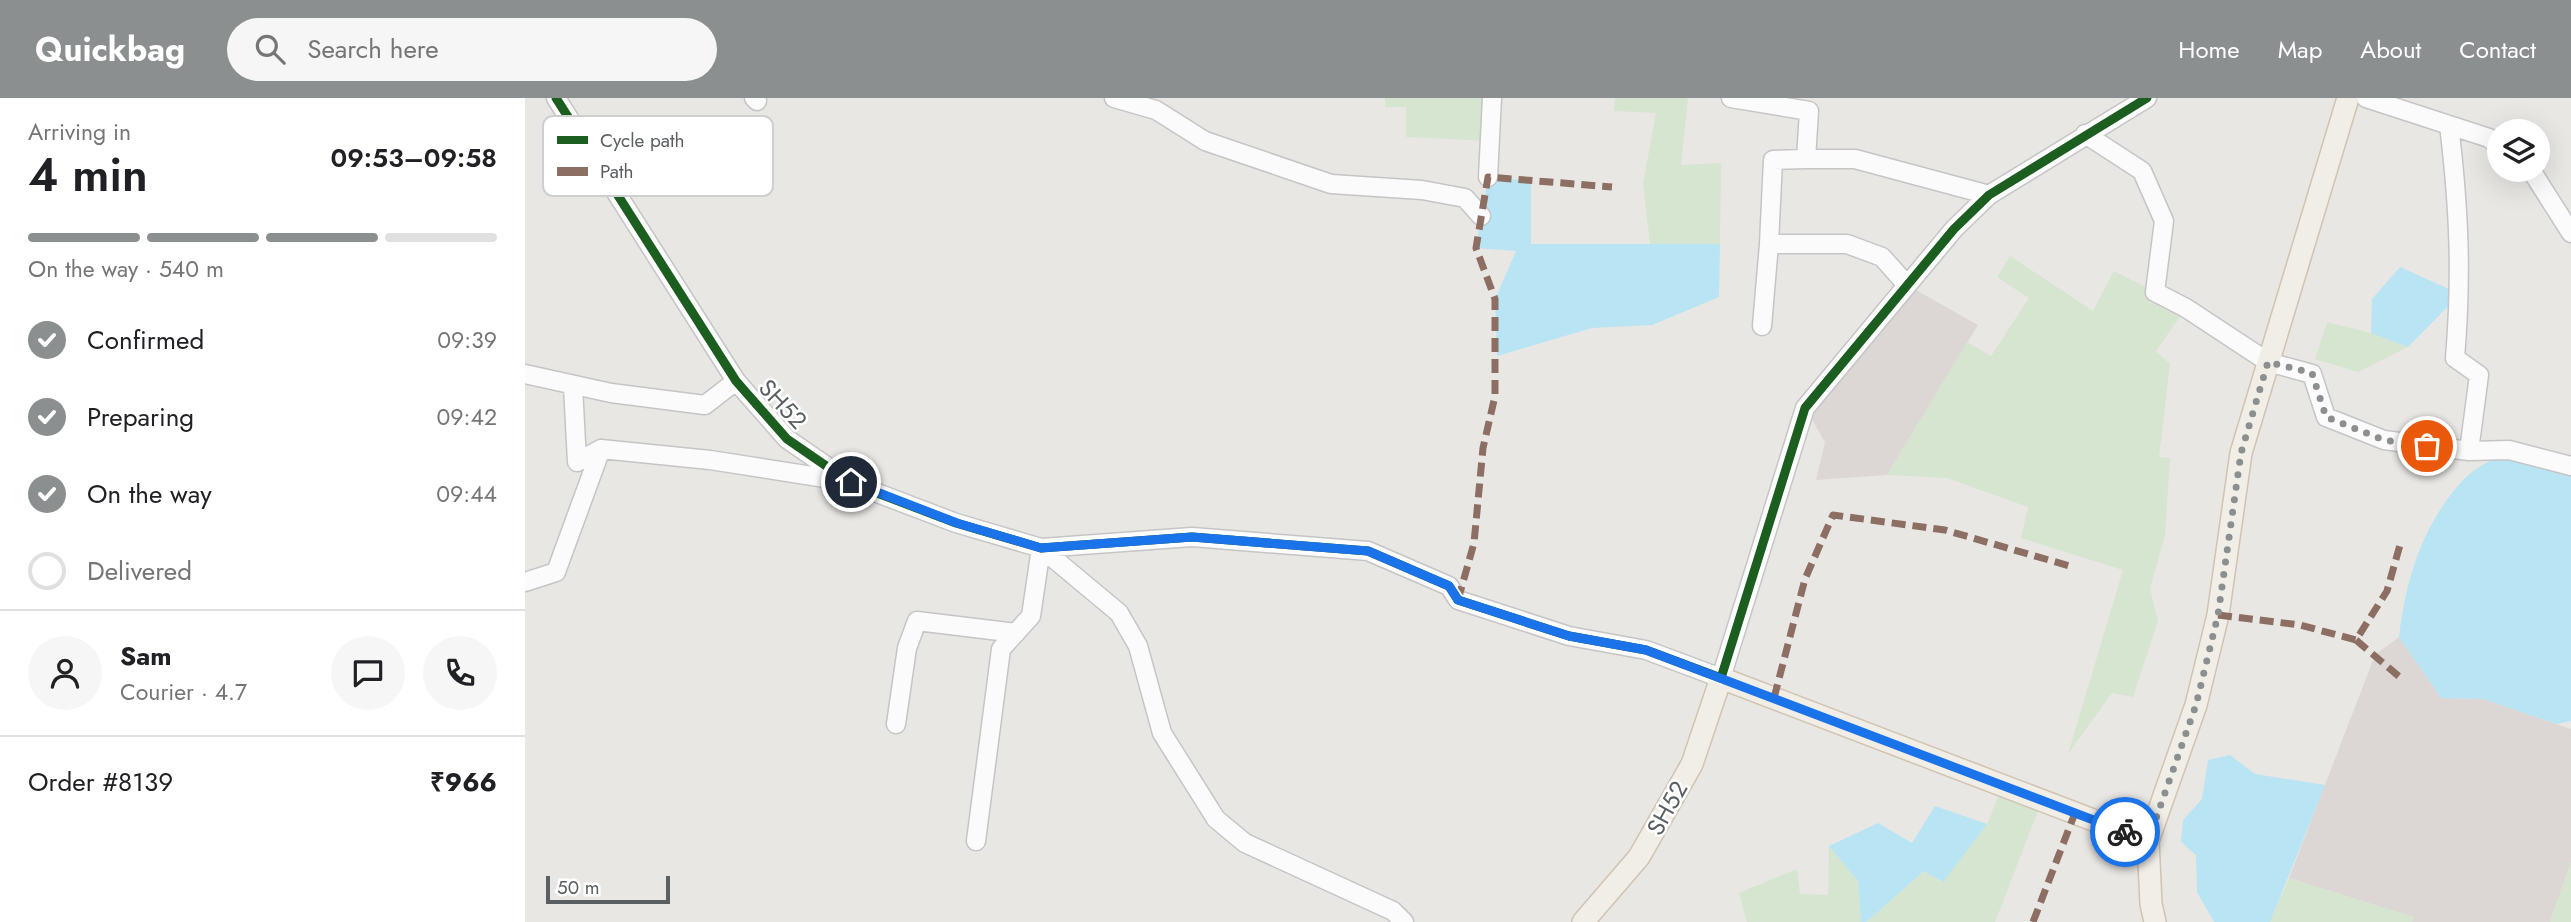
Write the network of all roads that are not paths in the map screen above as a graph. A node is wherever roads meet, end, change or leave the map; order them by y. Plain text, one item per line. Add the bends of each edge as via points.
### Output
1 (556, 98) edge
2 (1114, 98) edge
3 (1492, 98) edge
4 (1731, 98) edge
5 (2147, 98) edge
6 (2348, 98) edge
7 (2366, 98) edge
8 (567, 116) edge
9 (2449, 125) junction
10 (2085, 134) junction
11 (2487, 137) edge
12 (1806, 159) junction
13 (1488, 177) dead end
14 (2539, 182) edge
15 (1989, 195) junction
16 (618, 196) edge
17 (1481, 216) dead end
18 (2571, 233) edge
19 (1769, 244) junction
20 (1907, 285) junction
21 (1762, 326) dead end
22 (2268, 362) junction
23 (525, 374) edge
24 (736, 381) junction
25 (573, 386) junction
26 (600, 449) junction
27 (2469, 452) junction
28 (2571, 466) edge
29 (851, 482) junction
30 (1041, 548) junction
31 (525, 582) edge
32 (1016, 633) junction
33 (1721, 678) junction
34 (896, 724) dead end
35 (976, 841) dead end
36 (2148, 841) junction
37 (2150, 916) edge
38 (1404, 922) edge
39 (1583, 922) edge

1 - 8 street, SH52 / SH52
2 - 17 street via 1156,110 1205,141 1331,184 1465,198
3 - 13 street
4 - 12 street via 1809,111
5 - 10 street
6 - 22 main road
7 - 9 street
9 - 11 street
9 - 27 street via 2459,209 2455,358 2479,375
10 - 15 street
10 - 22 street via 2142,171 2164,221 2155,292
12 - 15 street via 1855,159
12 - 19 street via 1773,160
14 - 18 street
15 - 20 street
16 - 24 street, SH52 / SH52
19 - 20 street via 1847,244 1882,257
19 - 21 street
20 - 33 street via 1805,408
22 - 27 street via 2312,373 2326,417 2384,440
22 - 36 main road via 2241,453 2218,615 2196,705
23 - 25 street
24 - 25 street via 705,405
24 - 29 street, SH52 / SH52 via 787,439
25 - 26 street via 577,462
26 - 29 street
26 - 31 street via 556,572
27 - 28 street via 2509,450
29 - 30 street, SH52 / SH52 via 957,523
30 - 32 street via 1031,616
30 - 33 street, SH52 / SH52 via 1192,537 1368,551 1449,586 1458,600 1569,636 1646,650
30 - 38 street via 1119,613 1137,646 1162,733 1216,819 1245,843 1393,911
32 - 34 street via 917,621 907,648
32 - 35 street via 1001,649
33 - 36 main road, SH52 / SH52
33 - 39 main road, SH52 / SH52 via 1692,764 1646,846
36 - 37 main road

